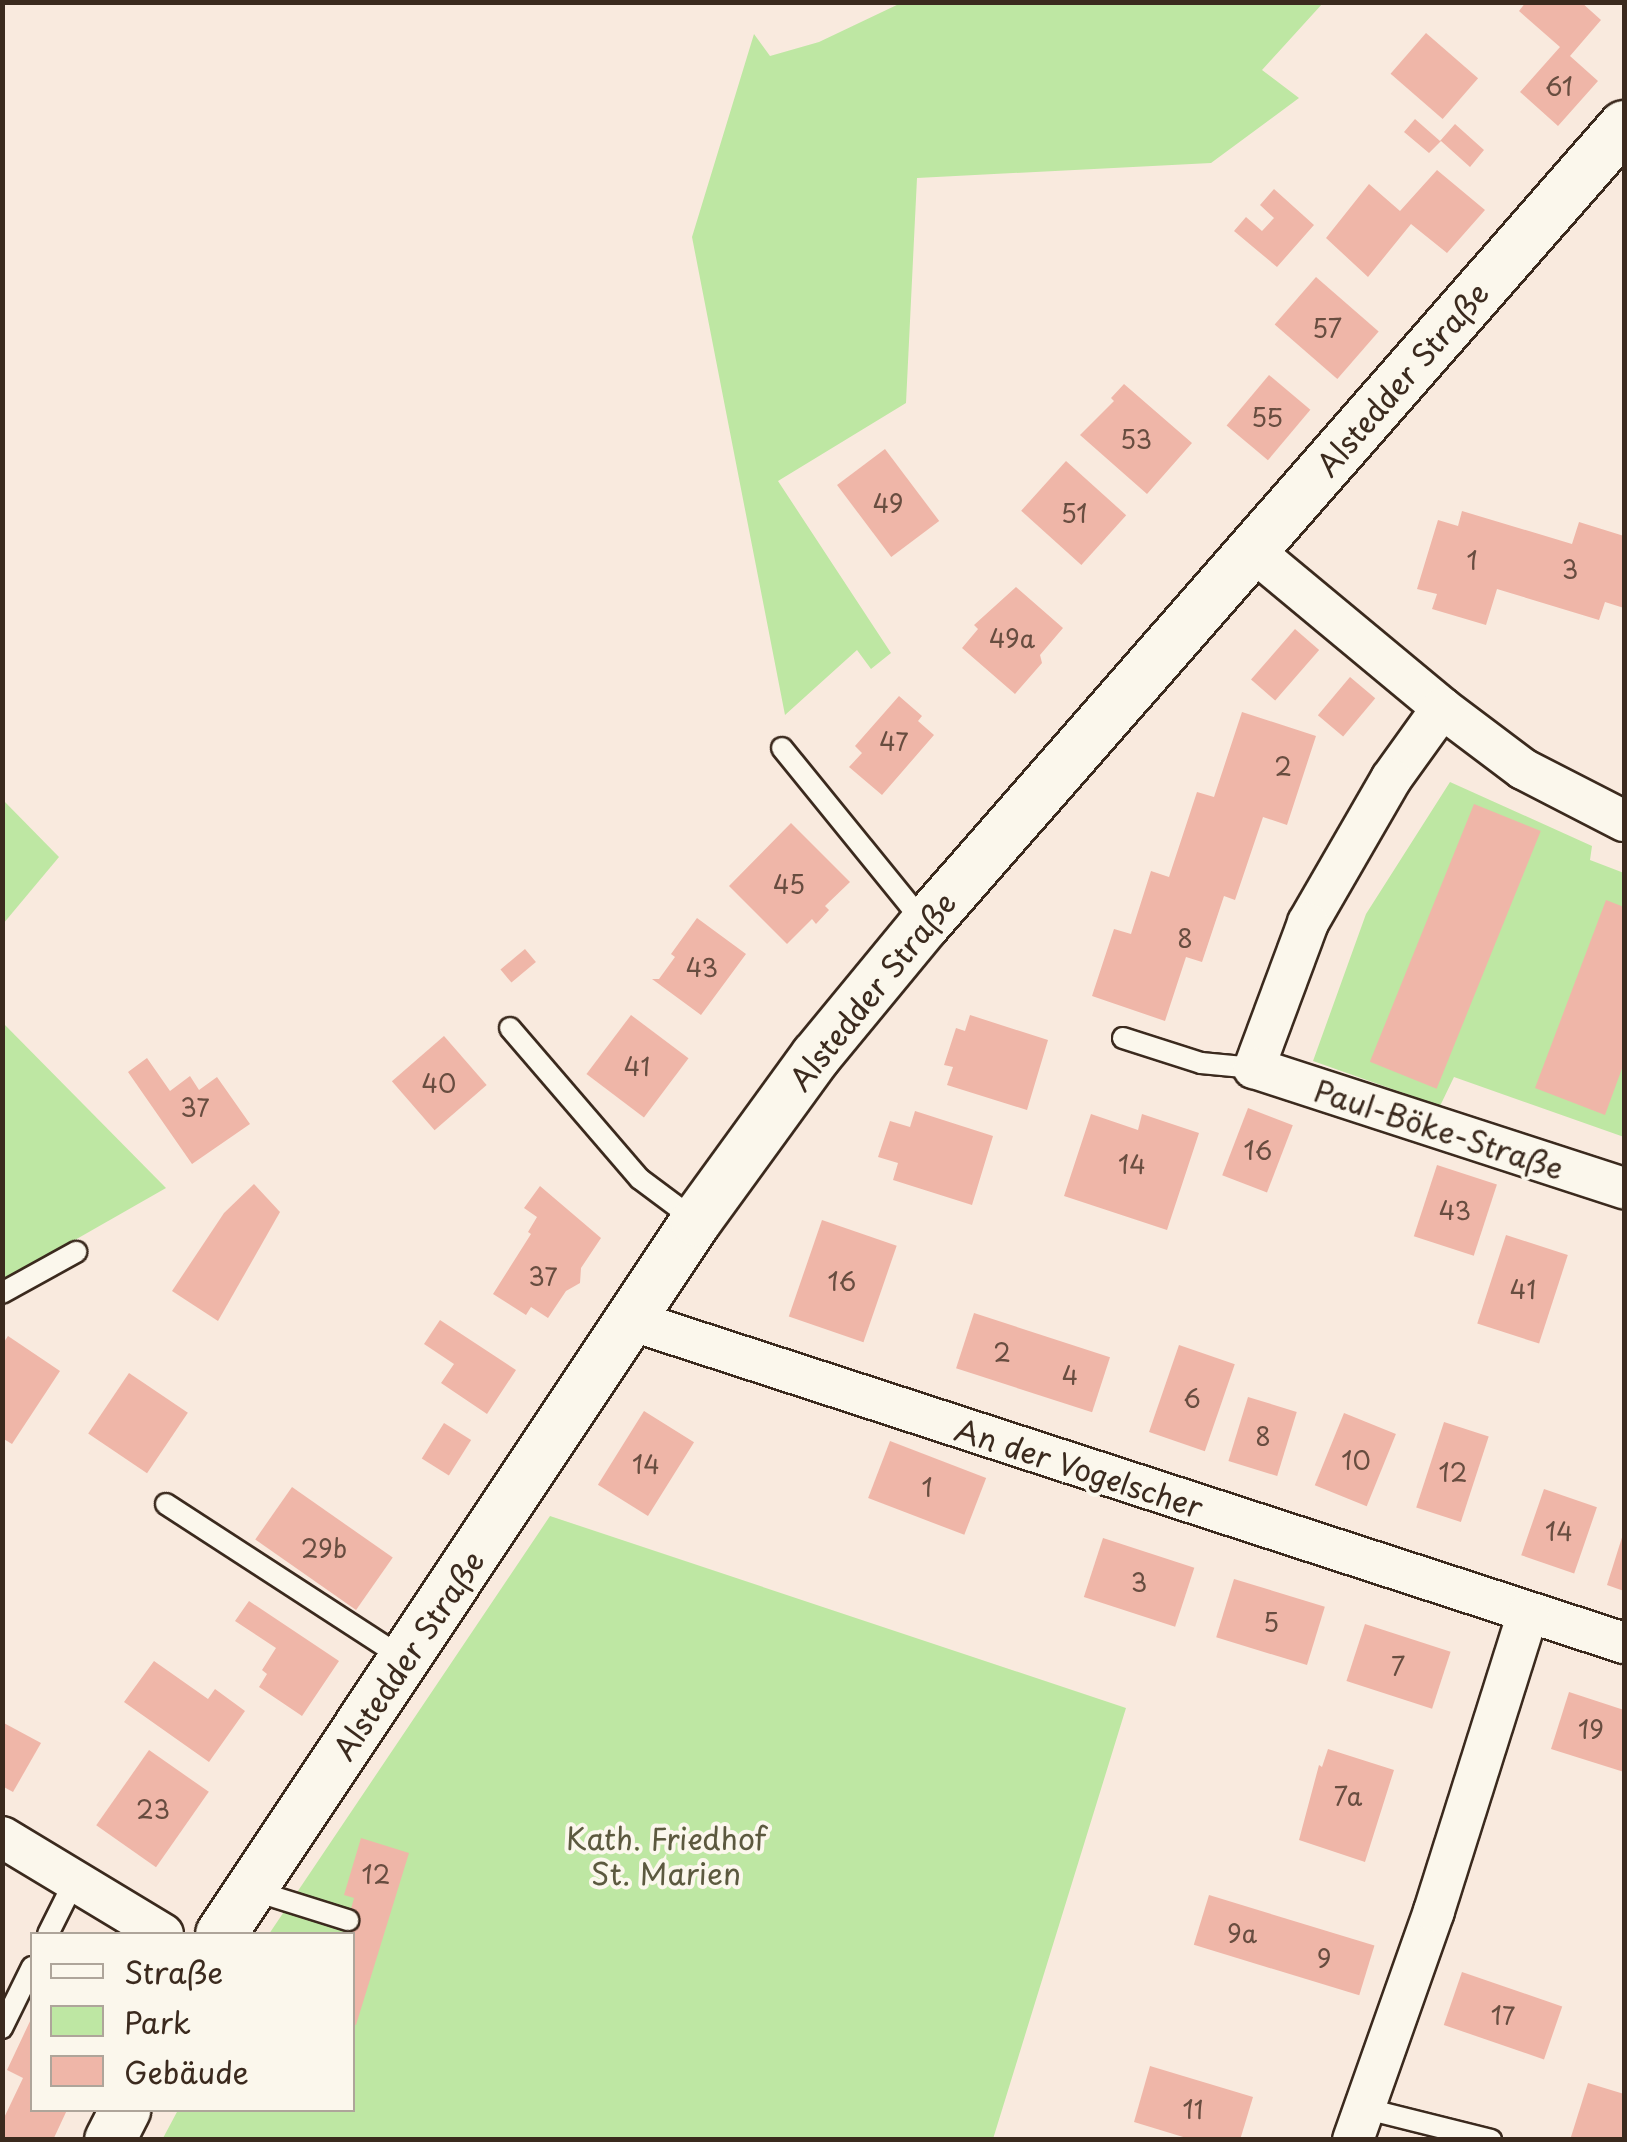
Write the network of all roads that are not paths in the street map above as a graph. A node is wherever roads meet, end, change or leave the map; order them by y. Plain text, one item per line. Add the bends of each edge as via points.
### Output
1 (1624, 126) edge
2 (1252, 550) junction
3 (1442, 708) junction
4 (782, 748) dead end
5 (1624, 821) edge
6 (925, 924) junction
7 (510, 1028) dead end
8 (1123, 1038) dead end
9 (1254, 1068) junction
10 (1624, 1188) edge
11 (696, 1221) junction
12 (76, 1252) dead end
13 (2, 1293) edge
14 (630, 1320) junction
15 (166, 1504) dead end
16 (1528, 1612) junction
17 (1624, 1644) edge
18 (404, 1660) junction
19 (2, 1837) edge
20 (75, 1880) junction
21 (250, 1889) junction
22 (348, 1920) dead end
23 (49, 1932) edge
24 (160, 1932) edge
25 (222, 1932) edge
26 (30, 1971) edge
27 (2, 2028) edge
28 (124, 2112) edge
29 (1360, 2124) edge
30 (110, 2140) edge
31 (1491, 2140) edge

1 - 2 street, Alstedder Straße
2 - 3 street
2 - 6 street, Alstedder Straße
3 - 5 street via 1523,769
3 - 9 street via 1390,779 1308,923
4 - 6 lane
6 - 11 street, Alstedder Straße via 816,1056
7 - 11 lane via 640,1179
8 - 9 lane via 1201,1063
9 - 10 street, Paul-Böke-Straße
11 - 14 street, Alstedder Straße
12 - 13 lane
14 - 16 street, An der Vogelscher
14 - 18 street, Alstedder Straße
15 - 18 lane
16 - 17 street, An der Vogelscher
16 - 29 street
18 - 21 street, Alstedder Straße
19 - 20 street
20 - 23 lane
20 - 24 street
21 - 22 lane
21 - 25 street, Alstedder Straße
26 - 27 lane
28 - 30 street
29 - 31 lane

